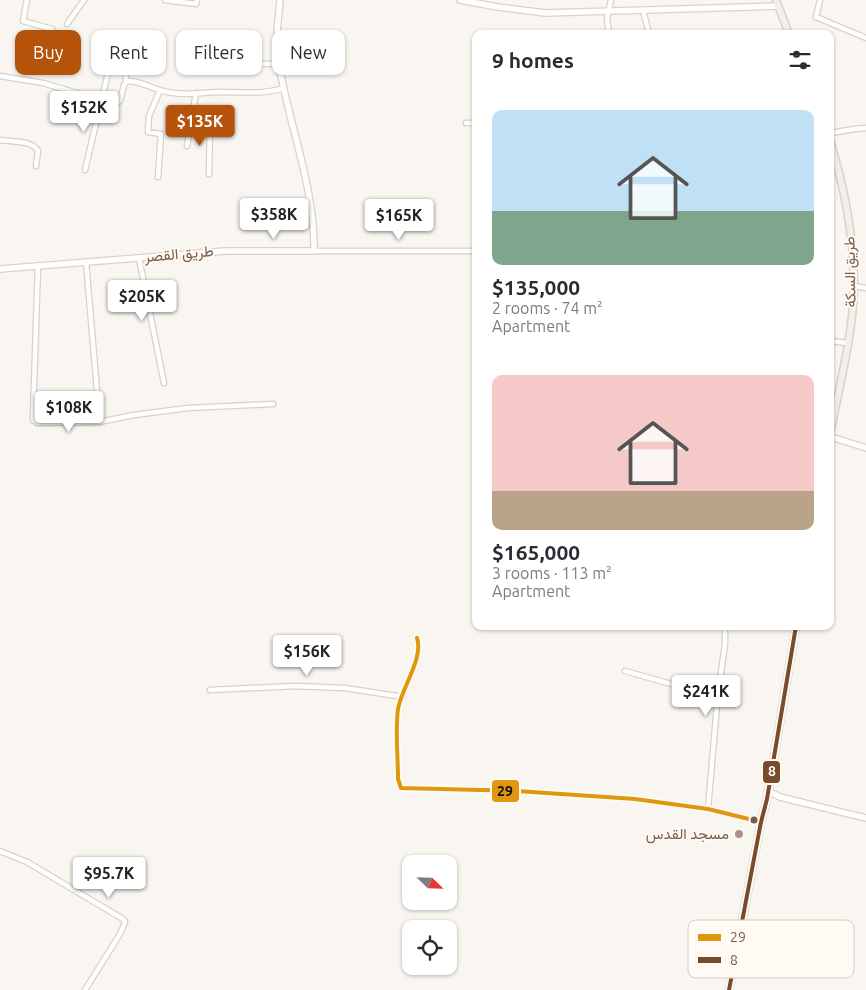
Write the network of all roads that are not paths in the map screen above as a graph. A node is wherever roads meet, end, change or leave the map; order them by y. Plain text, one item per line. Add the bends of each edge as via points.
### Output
1 (27, 0) edge
2 (84, 0) edge
3 (165, 0) edge
4 (197, 0) edge
5 (280, 0) edge
6 (460, 0) edge
7 (611, 0) edge
8 (820, 0) edge
9 (777, 3) edge
10 (643, 10) junction
11 (608, 12) junction
12 (67, 24) dead end
13 (52, 28) dead end
14 (278, 30) edge
15 (608, 30) edge
16 (648, 30) edge
17 (787, 30) edge
18 (866, 38) edge
19 (108, 75) edge
20 (125, 75) edge
21 (281, 75) edge
22 (0, 76) edge
23 (126, 82) junction
24 (284, 88) junction
25 (160, 90) junction
26 (196, 94) junction
27 (102, 100) junction
28 (192, 120) junction
29 (466, 123) dead end
30 (472, 123) edge
31 (866, 128) edge
32 (834, 132) edge
33 (0, 140) edge
34 (187, 146) dead end
35 (834, 154) edge
36 (36, 166) dead end
37 (85, 170) dead end
38 (209, 174) dead end
39 (158, 177) dead end
40 (314, 251) junction
41 (472, 251) edge
42 (139, 258) junction
43 (86, 262) junction
44 (38, 266) junction
45 (0, 269) edge
46 (854, 286) junction
47 (866, 288) edge
48 (834, 341) edge
49 (847, 343) junction
50 (164, 383) dead end
51 (98, 402) dead end
52 (273, 404) dead end
53 (834, 414) edge
54 (834, 438) edge
55 (866, 448) edge
56 (725, 630) edge
57 (795, 630) edge
58 (417, 638) dead end
59 (624, 671) dead end
60 (210, 690) dead end
61 (718, 693) junction
62 (403, 696) junction
63 (768, 791) junction
64 (780, 797) junction
65 (767, 799) junction
66 (708, 809) junction
67 (866, 818) edge
68 (761, 822) junction
69 (0, 851) edge
70 (742, 920) edge
71 (85, 990) edge

1 - 13 street via 23,21
2 - 12 street
3 - 4 street via 196,4
5 - 14 street
6 - 11 street via 538,12
7 - 11 street
8 - 18 street via 816,17
9 - 10 street
9 - 17 main road
10 - 11 street
10 - 16 street
11 - 15 street
19 - 27 street
20 - 23 street
21 - 24 street
22 - 27 street via 43,83
23 - 25 street
23 - 27 street via 118,103
24 - 26 street via 264,93
24 - 40 street via 302,161
25 - 26 street
25 - 39 street via 149,116 148,132 161,134
26 - 28 street
27 - 37 street
28 - 34 street
28 - 38 street via 210,122
29 - 30 street
31 - 32 street
33 - 36 street via 36,147
35 - 46 main road, طريق السكة via 847,207
40 - 41 street
40 - 42 street, طريق القصر via 225,251
42 - 43 street, طريق القصر
42 - 50 street
43 - 44 street, طريق القصر
43 - 51 street
44 - 45 street, طريق القصر
44 - 52 street via 33,415 37,423 99,422 188,408
46 - 47 street
46 - 49 main road, طريق السكة
48 - 49 street
49 - 53 main road, طريق السكة
54 - 55 street
56 - 61 street
57 - 63 main road
58 - 62 street via 418,647
59 - 61 street
60 - 62 street via 295,686 345,688
61 - 66 street
62 - 66 street via 398,708 398,779 401,788 635,799
63 - 64 street
63 - 65 main road
64 - 65 street
64 - 67 street
65 - 68 main road
66 - 68 street
68 - 70 main road
69 - 71 street via 27,862 125,922

